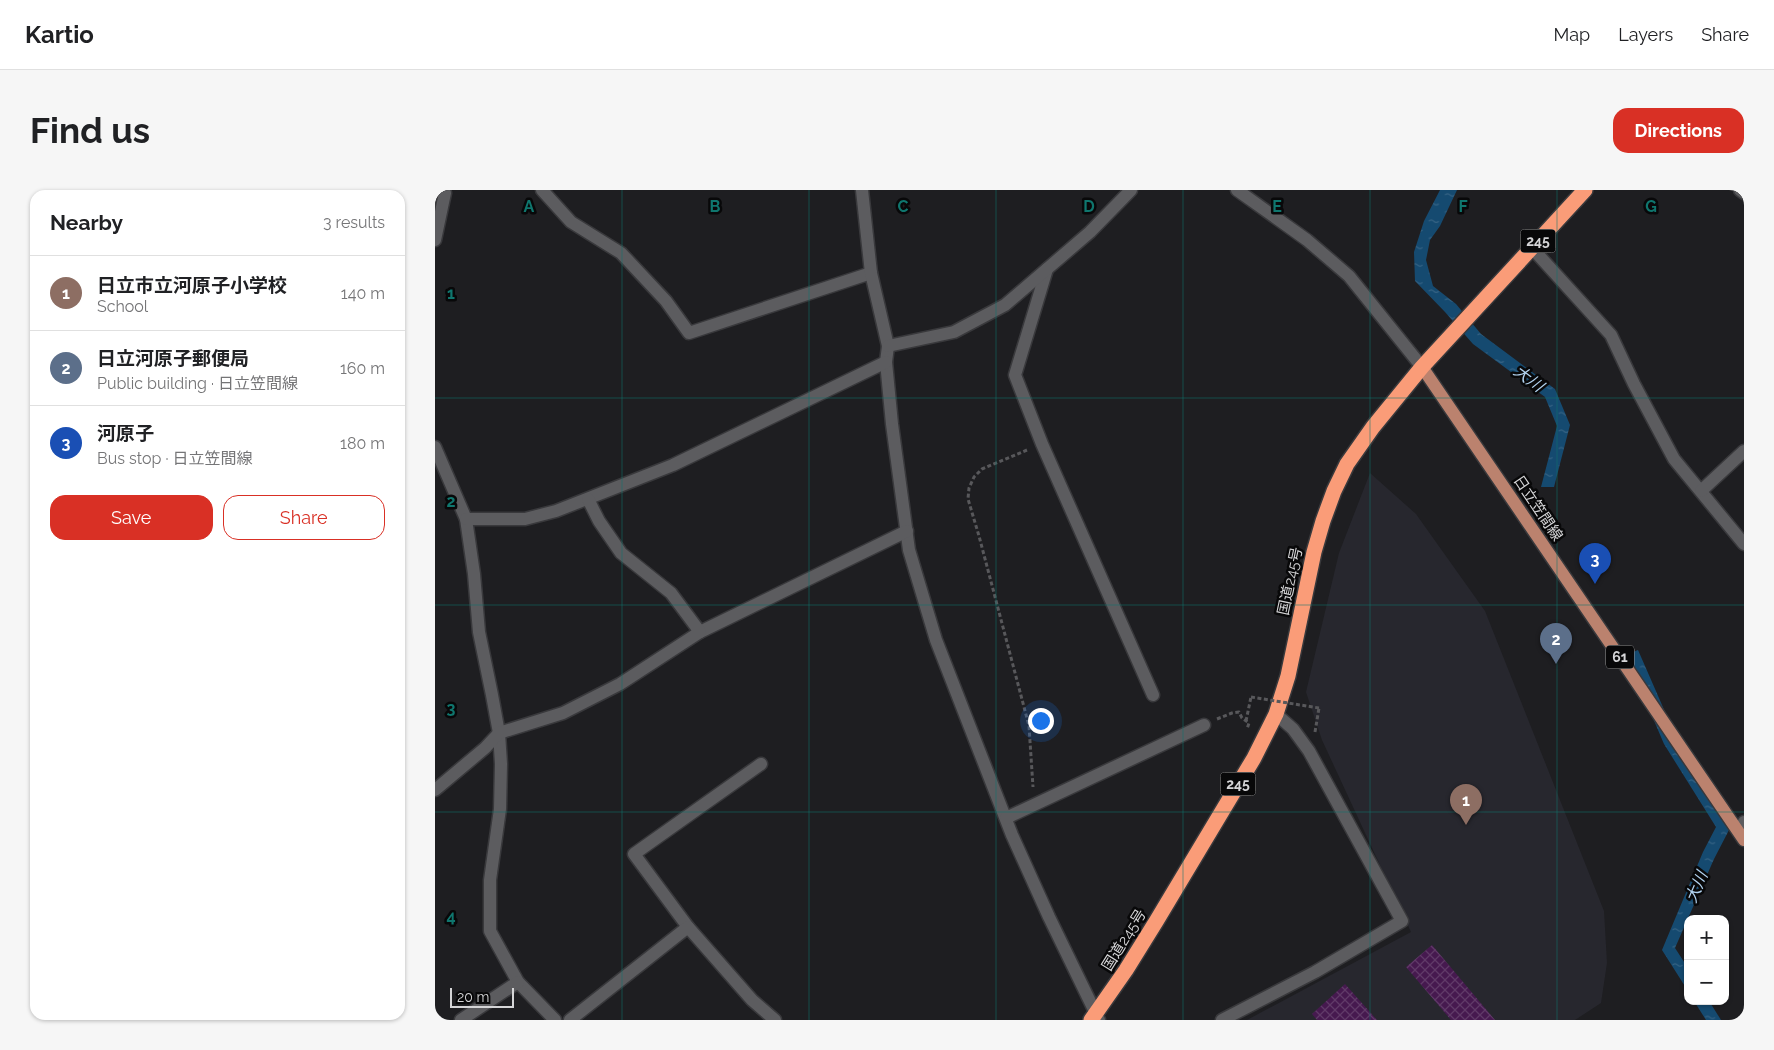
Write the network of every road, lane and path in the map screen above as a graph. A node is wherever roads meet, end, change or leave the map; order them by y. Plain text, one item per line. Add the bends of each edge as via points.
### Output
1 (542, 190) edge
2 (862, 190) edge
3 (1131, 190) edge
4 (1237, 190) edge
5 (1585, 190) edge
6 (1740, 190) edge
7 (446, 191) edge
8 (1744, 193) edge
9 (435, 240) edge
10 (1532, 248) junction
11 (1047, 269) junction
12 (871, 273) junction
13 (887, 346) junction
14 (886, 362) junction
15 (1422, 367) junction
16 (1042, 444) junction
17 (435, 447) edge
18 (1744, 451) edge
19 (1701, 492) junction
20 (588, 499) junction
21 (466, 519) junction
22 (907, 530) junction
23 (1744, 544) edge
24 (700, 632) junction
25 (1153, 695) dead end
26 (1276, 714) junction
27 (1246, 722) junction
28 (1205, 725) joint
29 (1311, 727) dead end
30 (1245, 732) dead end
31 (499, 733) junction
32 (761, 764) dead end
33 (435, 790) edge
34 (1035, 805) junction
35 (1006, 818) junction
36 (1742, 831) edge
37 (688, 927) junction
38 (518, 982) junction
39 (1095, 1018) edge
40 (461, 1020) edge
41 (555, 1020) edge
42 (570, 1020) edge
43 (775, 1020) edge
44 (1222, 1020) edge

1 - 12 street via 571,222 621,253 666,301 689,333
2 - 12 street
3 - 11 street via 1090,232
4 - 15 street via 1307,240 1349,276
5 - 10 highway, 国道245号 / 245
6 - 8 street
7 - 9 street
10 - 15 highway, 国道245号 / 245
10 - 19 street via 1611,335 1674,459
11 - 13 street via 1005,305 953,332
11 - 16 street via 1015,375
12 - 13 street
13 - 14 street
14 - 20 street via 673,465
14 - 22 street
15 - 26 highway, 国道245号 / 245 via 1347,464 1334,491 1314,552 1289,676
15 - 36 main road, 日立笠間線 / 61
16 - 25 street
16 - 34 path via 982,469 974,477 968,499 1029,726
17 - 21 street
18 - 19 street
19 - 23 street
20 - 21 street via 556,512 525,519
20 - 24 street via 621,553 671,593
21 - 31 street via 479,632
22 - 24 street
22 - 35 street via 909,550 936,640
24 - 31 street via 619,684 563,713
26 - 39 highway, 国道245号 / 245 via 1207,838
26 - 44 street via 1293,729 1309,751 1403,921 1315,972
27 - 28 path via 1239,712 1235,712
27 - 29 path, bridge via 1251,697 1319,708 1315,733
27 - 30 path via 1249,723
28 - 34 street
31 - 33 street
31 - 38 street via 500,809 490,880 490,930
32 - 37 street via 634,854
34 - 35 street
35 - 39 street
37 - 42 street
37 - 43 street via 752,1000
38 - 40 street
38 - 41 street

